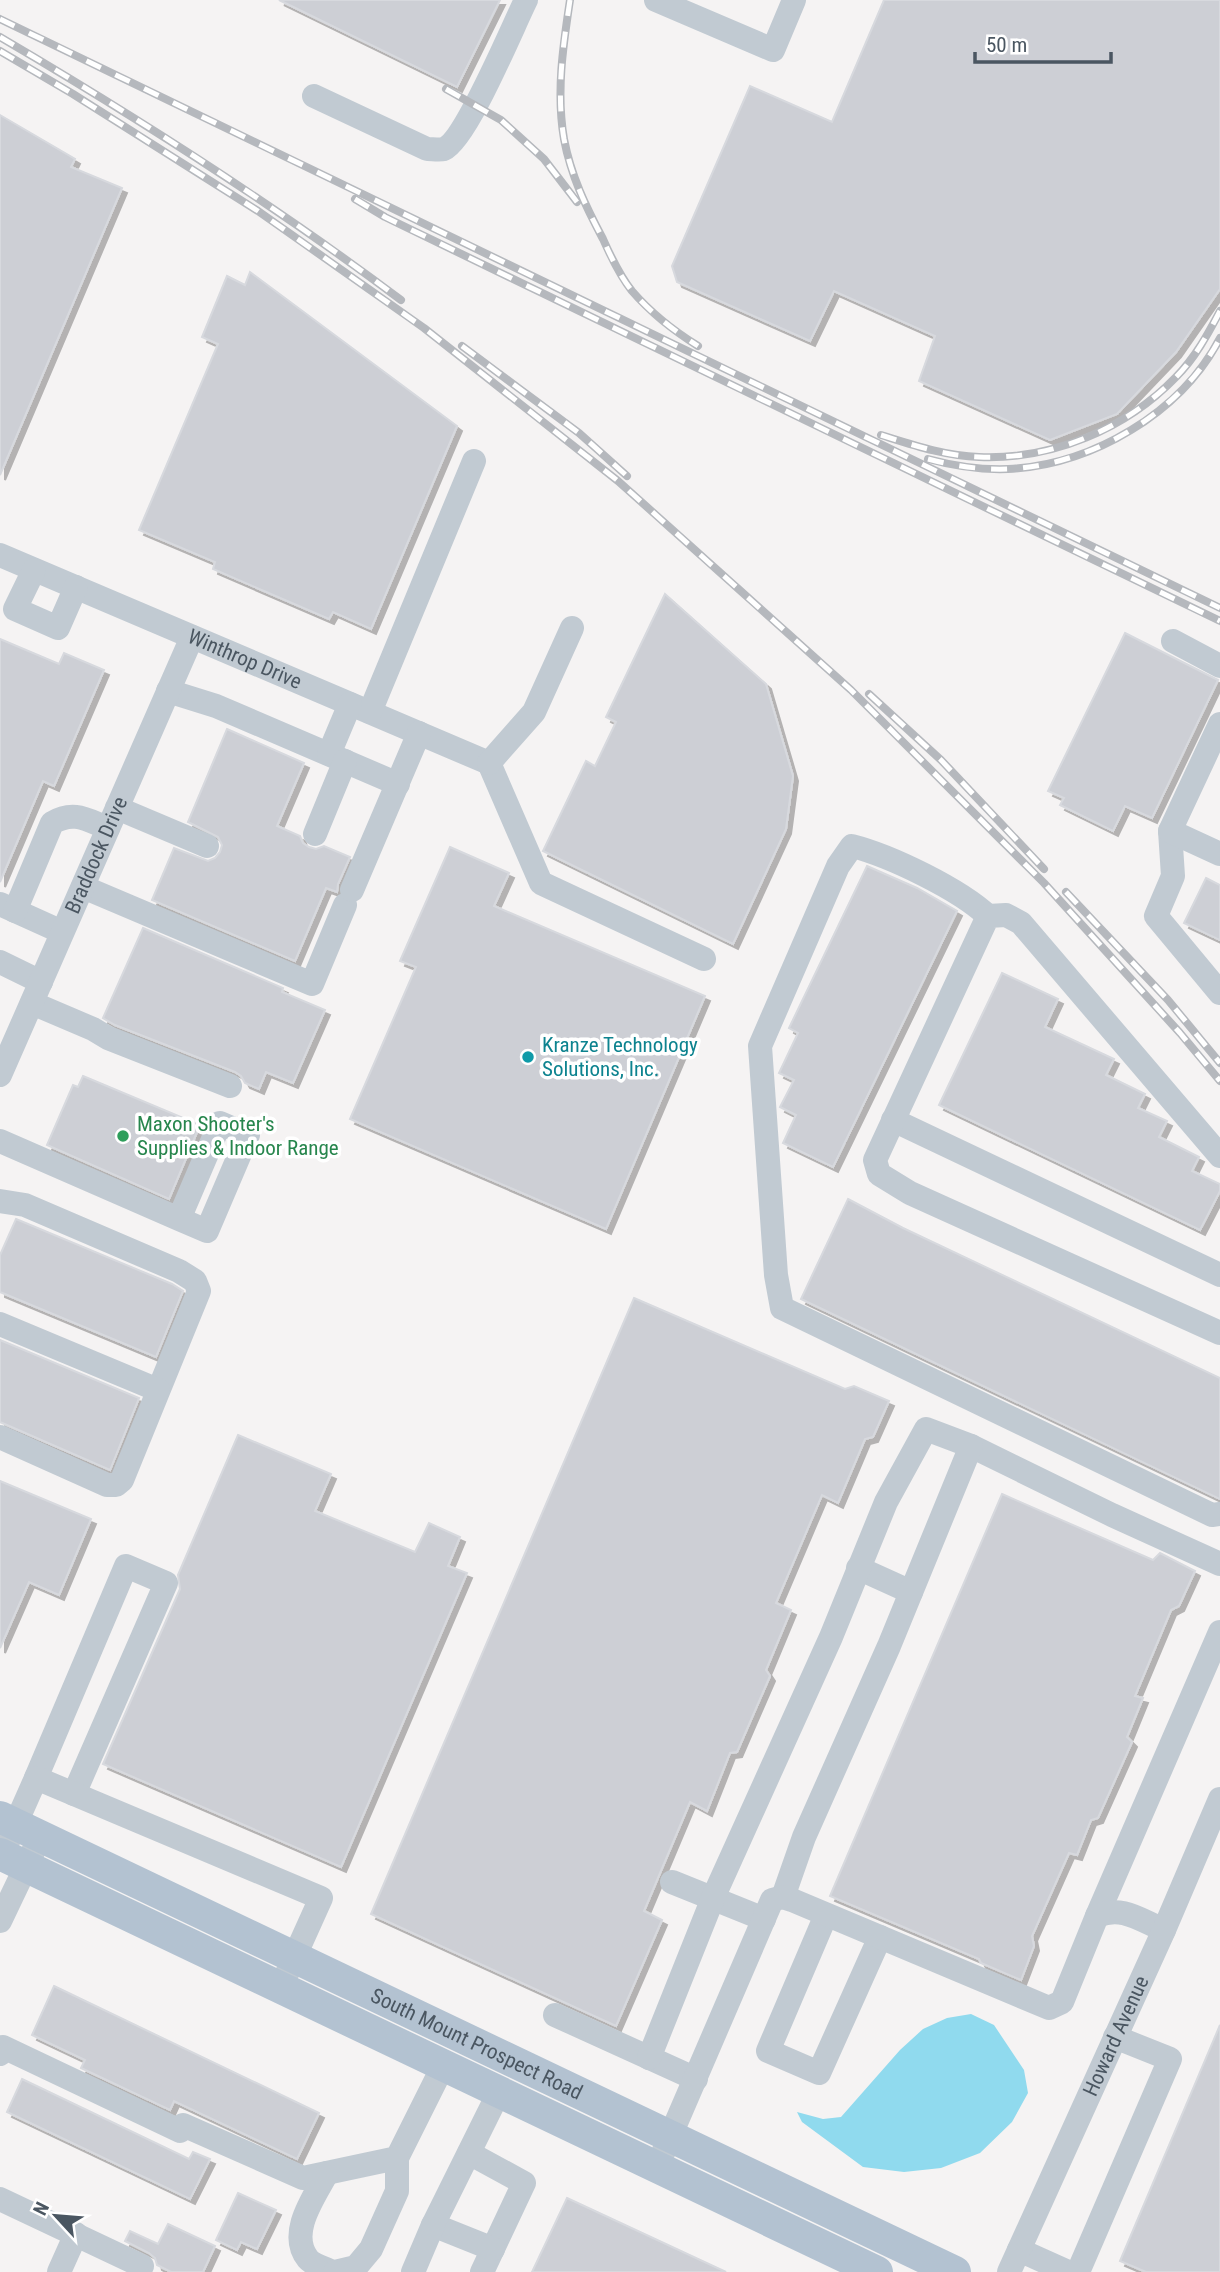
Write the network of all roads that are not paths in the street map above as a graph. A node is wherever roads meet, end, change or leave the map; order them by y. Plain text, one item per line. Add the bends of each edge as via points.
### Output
1 (526, 0) edge
2 (656, 0) edge
3 (794, 0) edge
4 (314, 96) dead end
5 (474, 461) dead end
6 (0, 555) edge
7 (34, 570) junction
8 (76, 587) junction
9 (572, 628) dead end
10 (192, 637) junction
11 (1173, 641) dead end
12 (1220, 666) edge
13 (168, 691) junction
14 (360, 708) junction
15 (1220, 724) edge
16 (419, 733) junction
17 (337, 758) junction
18 (489, 763) junction
19 (398, 784) junction
20 (113, 818) junction
21 (1170, 831) junction
22 (314, 834) dead end
23 (207, 846) dead end
24 (1220, 854) edge
25 (83, 887) junction
26 (7, 907) edge
27 (988, 916) junction
28 (62, 932) junction
29 (704, 959) dead end
30 (0, 962) edge
31 (36, 992) junction
32 (1220, 993) edge
33 (0, 1075) edge
34 (230, 1086) dead end
35 (893, 1120) junction
36 (248, 1135) dead end
37 (0, 1141) edge
38 (1220, 1156) edge
39 (0, 1201) edge
40 (1220, 1275) edge
41 (0, 1324) edge
42 (1220, 1333) edge
43 (158, 1390) junction
44 (0, 1437) edge
45 (971, 1446) junction
46 (1220, 1514) edge
47 (1220, 1564) edge
48 (858, 1569) junction
49 (911, 1592) junction
50 (1220, 1632) edge
51 (36, 1778) junction
52 (74, 1794) junction
53 (1220, 1799) edge
54 (19, 1825) edge
55 (1212, 1838) edge
56 (9, 1858) edge
57 (672, 1882) dead end
58 (783, 1897) junction
59 (713, 1898) junction
60 (826, 1915) junction
61 (1097, 1916) junction
62 (764, 1919) junction
63 (0, 1921) edge
64 (1164, 1930) junction
65 (880, 1937) junction
66 (295, 1958) junction
67 (280, 1989) junction
68 (555, 2015) dead end
69 (1115, 2037) junction
70 (0, 2054) edge
71 (649, 2057) junction
72 (443, 2066) junction
73 (696, 2079) junction
74 (499, 2092) junction
75 (671, 2137) junction
76 (469, 2153) junction
77 (397, 2158) junction
78 (657, 2167) junction
79 (327, 2173) junction
80 (0, 2199) edge
81 (433, 2225) junction
82 (76, 2234) junction
83 (493, 2249) junction
84 (1014, 2261) edge
85 (112, 2263) edge
86 (142, 2266) dead end
87 (59, 2272) edge
88 (334, 2272) edge
89 (413, 2272) edge
90 (482, 2272) edge
91 (877, 2272) edge
92 (955, 2272) edge
93 (1068, 2272) edge
94 (1078, 2272) edge

1 - 4 street via 476,105 457,139 443,149 427,149
2 - 3 street via 773,51
5 - 14 street
6 - 7 street, Winthrop Drive
7 - 8 street, Winthrop Drive
7 - 8 street via 15,609 58,628
8 - 10 street, Winthrop Drive
9 - 18 street via 534,712
10 - 13 street, Braddock Drive
10 - 14 street, Winthrop Drive
11 - 12 street
13 - 17 street via 216,706
13 - 20 street, Braddock Drive
14 - 16 street, Winthrop Drive
14 - 17 street
15 - 21 street
16 - 18 street, Winthrop Drive
16 - 19 street
17 - 19 street
17 - 22 street
18 - 29 street via 541,883
19 - 25 street via 312,985
20 - 23 street
20 - 25 street, Braddock Drive
20 - 26 street via 64,816 52,823
21 - 24 street
21 - 32 street via 1173,876 1156,916
25 - 28 street, Braddock Drive
26 - 28 street
27 - 35 street
27 - 38 street via 1006,915 1021,923
27 - 46 street via 970,900 872,851 852,846 838,866 760,1046 782,1308 1212,1516
28 - 31 street, Braddock Drive
30 - 31 street
31 - 33 street, Braddock Drive
31 - 34 street via 108,1038
35 - 40 street
35 - 42 street via 875,1160 879,1174 910,1193
36 - 37 street via 207,1231
39 - 43 street via 25,1205 195,1281 199,1291
41 - 43 street
43 - 44 street via 116,1485
45 - 47 street
45 - 48 street via 926,1429 886,1502
45 - 49 street
48 - 49 street
48 - 59 street
49 - 58 street via 804,1837
50 - 61 street
51 - 52 street
51 - 52 street via 126,1566 166,1583
51 - 54 street
52 - 66 street via 321,1898
53 - 55 street, Howard Avenue
54 - 56 street
54 - 66 main road, South Mount Prospect Road
55 - 64 street, Howard Avenue
56 - 63 street
56 - 67 main road, South Mount Prospect Road
57 - 59 street
58 - 60 street
58 - 62 street via 772,1900
59 - 62 street
59 - 71 street
60 - 65 street
60 - 65 street via 768,2052 819,2073
61 - 64 street via 1111,1910
61 - 65 street via 1062,2002 1049,2008
62 - 73 street
64 - 69 street, Howard Avenue
66 - 67 street
66 - 75 main road, South Mount Prospect Road
67 - 72 main road, South Mount Prospect Road
68 - 71 street
69 - 84 street, Howard Avenue
69 - 94 street via 1170,2059
70 - 79 street via 3,2047 180,2131 183,2125 303,2178
71 - 73 street
72 - 74 main road, South Mount Prospect Road
72 - 77 street
73 - 75 street
74 - 76 street
74 - 78 main road, South Mount Prospect Road
75 - 78 street
75 - 92 main road, South Mount Prospect Road
76 - 81 street
76 - 83 street via 524,2183
77 - 79 street
77 - 88 street via 397,2191 371,2249 356,2267
78 - 91 main road, South Mount Prospect Road
79 - 88 street via 304,2216 301,2242 309,2260
80 - 82 street
81 - 83 street
81 - 89 street
82 - 85 street
82 - 87 street
83 - 90 street
84 - 93 street
85 - 86 street

